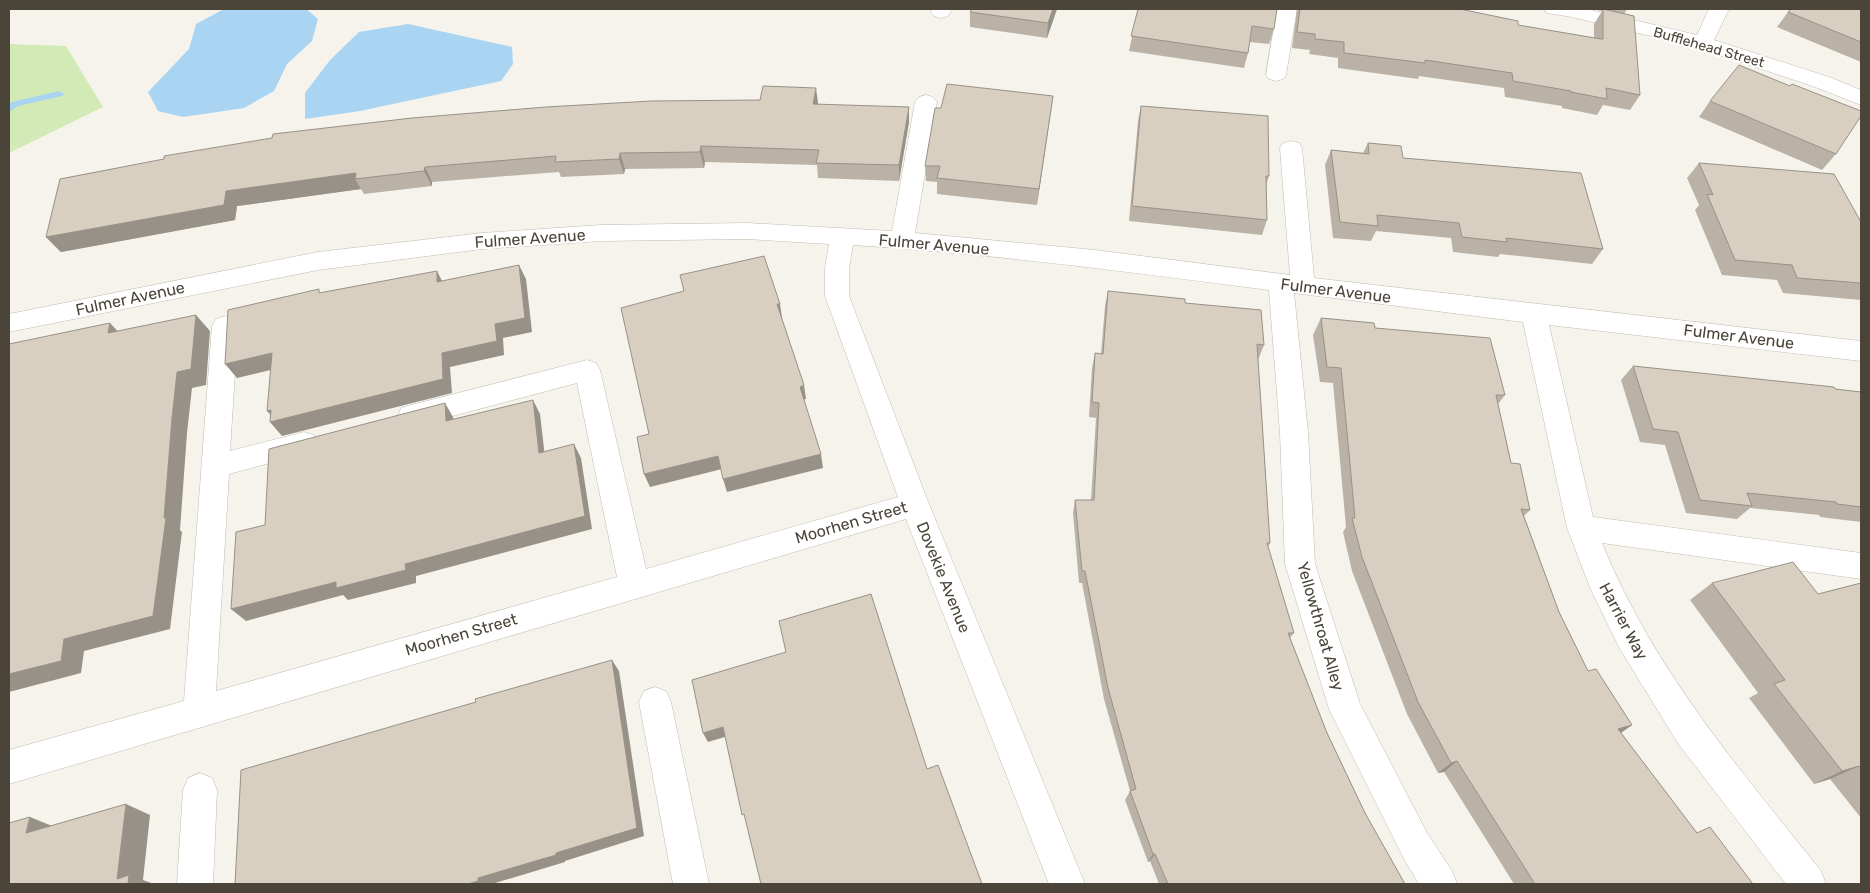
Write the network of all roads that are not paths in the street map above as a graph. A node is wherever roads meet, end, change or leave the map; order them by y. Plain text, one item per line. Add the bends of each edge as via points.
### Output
1 (1287, 9) edge
2 (1554, 9) edge
3 (1719, 9) edge
4 (1703, 43) junction
5 (1276, 75) dead end
6 (1861, 98) edge
7 (926, 102) dead end
8 (1291, 148) dead end
9 (842, 237) junction
10 (902, 240) junction
11 (1292, 285) junction
12 (1534, 314) junction
13 (9, 323) edge
14 (226, 326) edge
15 (1861, 351) edge
16 (388, 422) edge
17 (330, 437) edge
18 (216, 466) junction
19 (915, 504) junction
20 (1580, 528) junction
21 (1861, 566) edge
22 (634, 584) junction
23 (655, 702) dead end
24 (199, 711) junction
25 (9, 767) edge
26 (200, 790) dead end
27 (684, 882) edge
28 (195, 884) edge
29 (1067, 884) edge
30 (1439, 884) edge
31 (1808, 884) edge

1 - 5 street
2 - 4 street, Bufflehead Street
3 - 4 street
4 - 6 street, Bufflehead Street
7 - 10 street
8 - 11 street, Yellowthroat Alley
9 - 10 street, Fulmer Avenue
9 - 13 street, Fulmer Avenue via 747,231 601,233 482,241 318,261
9 - 19 street, Dovekie Avenue via 837,296
10 - 11 street, Fulmer Avenue
11 - 12 street, Fulmer Avenue
11 - 30 street, Yellowthroat Alley via 1300,564 1345,709 1415,845
12 - 15 street, Fulmer Avenue
12 - 20 street, Harrier Way
14 - 18 street
16 - 22 street via 588,370
17 - 18 street
18 - 24 street
19 - 22 street, Moorhen Street
19 - 29 street, Dovekie Avenue
20 - 21 street
20 - 31 street, Harrier Way via 1630,637 1689,731
22 - 24 street, Moorhen Street
23 - 27 street
24 - 25 street, Moorhen Street
26 - 28 street

